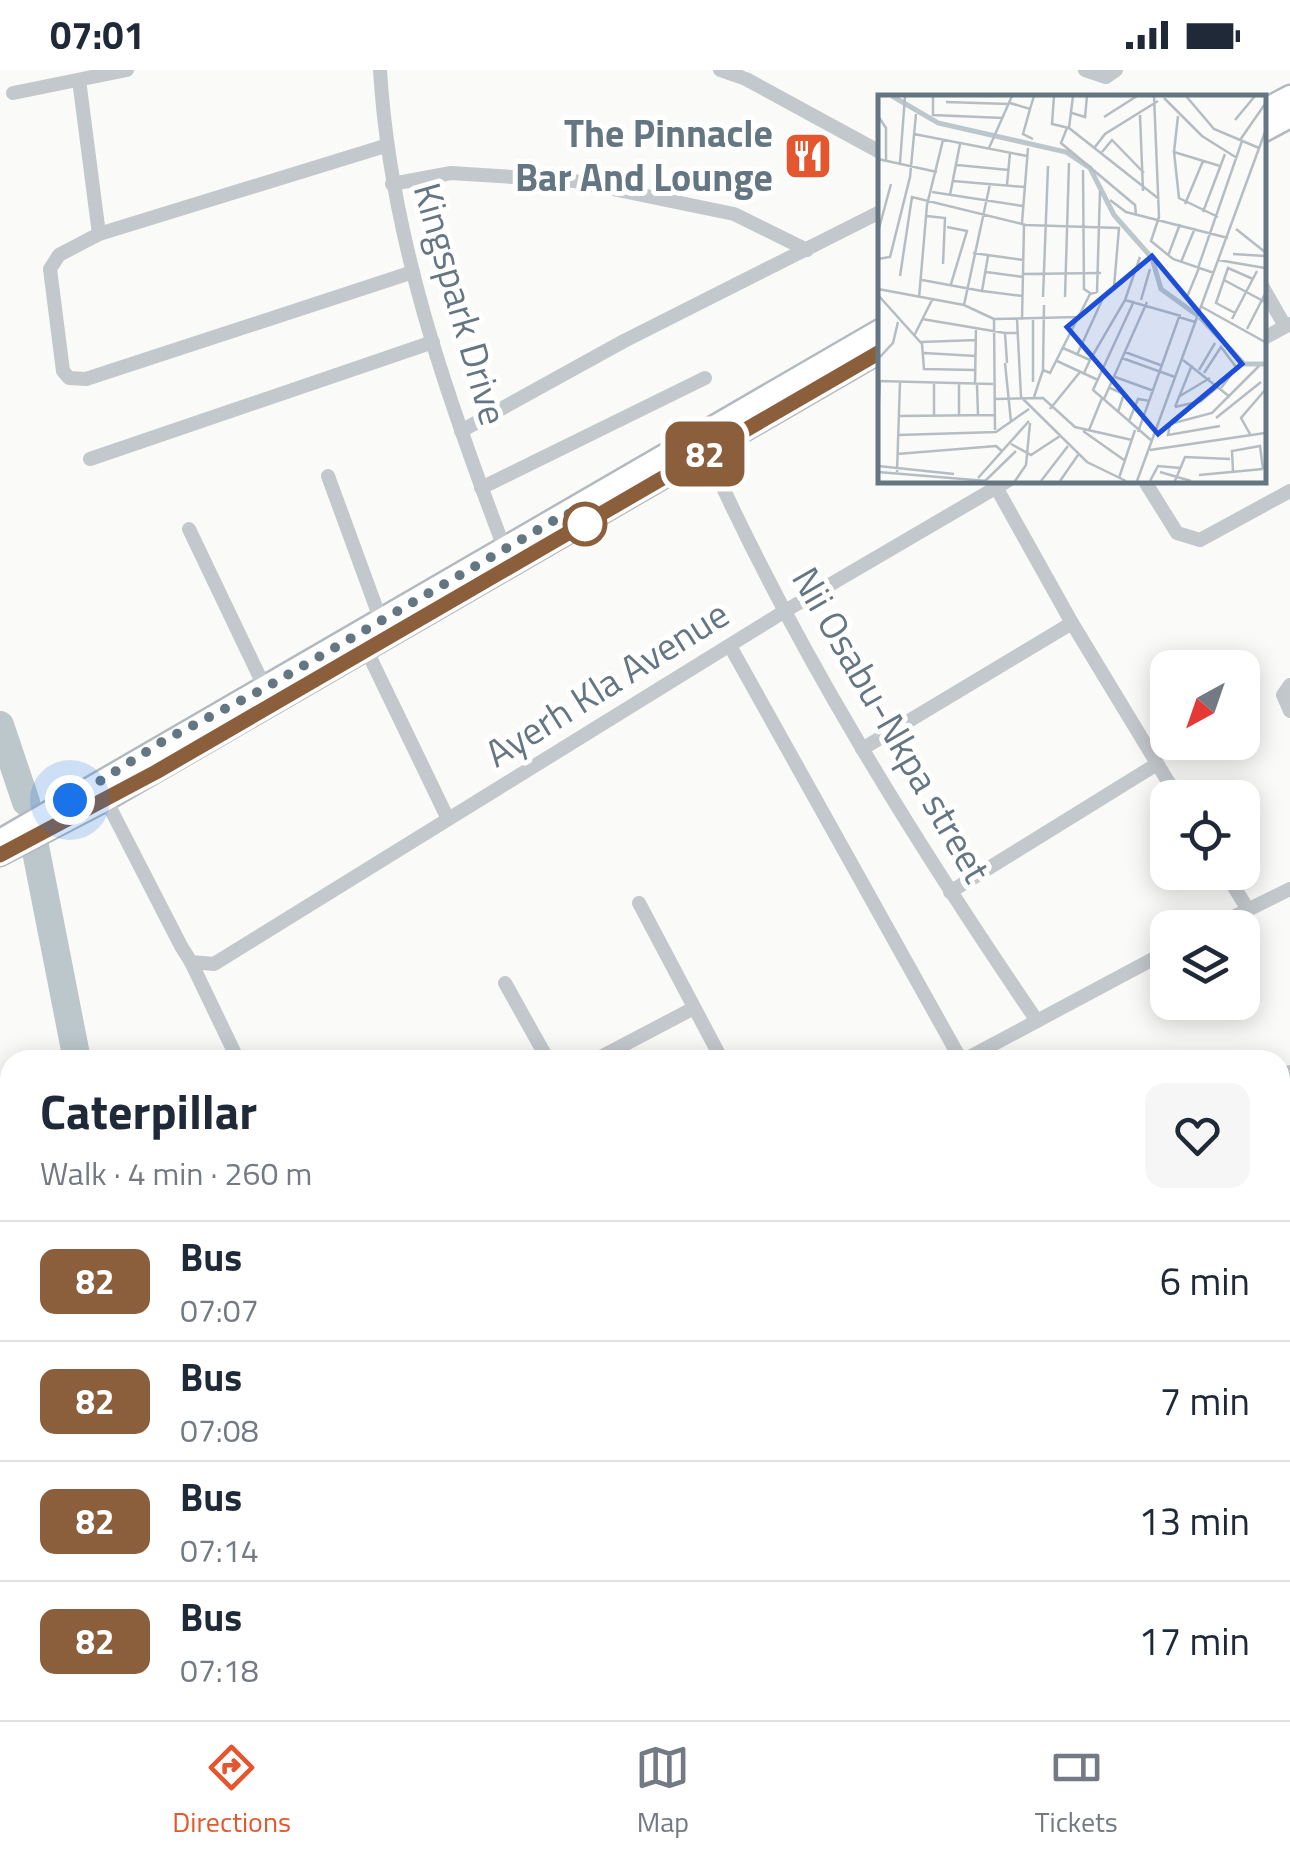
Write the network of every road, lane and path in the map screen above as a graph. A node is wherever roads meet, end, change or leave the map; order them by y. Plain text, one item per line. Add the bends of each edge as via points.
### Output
1 (126, 70) edge
2 (380, 70) edge
3 (720, 70) edge
4 (1086, 70) edge
5 (1116, 70) edge
6 (79, 80) junction
7 (13, 93) dead end
8 (1290, 96) edge
9 (1265, 109) edge
10 (1290, 117) edge
11 (1265, 130) edge
12 (385, 146) junction
13 (878, 151) edge
14 (392, 184) junction
15 (878, 213) edge
16 (99, 234) junction
17 (807, 250) junction
18 (413, 272) junction
19 (1265, 290) edge
20 (1288, 325) edge
21 (878, 331) edge
22 (1265, 337) edge
23 (433, 342) junction
24 (878, 353) edge
25 (705, 378) dead end
26 (461, 431) junction
27 (707, 452) junction
28 (90, 459) dead end
29 (328, 476) dead end
30 (1145, 482) edge
31 (1003, 484) edge
32 (481, 488) junction
33 (1290, 491) edge
34 (189, 529) dead end
35 (505, 550) junction
36 (785, 611) junction
37 (380, 618) junction
38 (1072, 623) junction
39 (730, 646) junction
40 (366, 650) junction
41 (1290, 685) edge
42 (265, 688) junction
43 (1290, 711) edge
44 (862, 748) junction
45 (1158, 764) junction
46 (1167, 780) edge
47 (106, 800) junction
48 (448, 818) junction
49 (0, 840) edge
50 (0, 855) edge
51 (1290, 889) edge
52 (1236, 890) edge
53 (950, 892) junction
54 (639, 904) dead end
55 (1247, 908) junction
56 (1243, 910) edge
57 (1150, 961) edge
58 (191, 962) junction
59 (506, 983) dead end
60 (694, 1008) junction
61 (1038, 1021) junction
62 (233, 1050) edge
63 (543, 1050) edge
64 (614, 1050) edge
65 (717, 1050) edge
66 (956, 1050) edge
67 (981, 1050) edge

1 - 6 street
2 - 12 street, Kingspark Drive
3 - 13 street
4 - 5 street via 1106,78
6 - 7 street
6 - 16 street
8 - 9 main road
10 - 11 main road
12 - 14 street, Kingspark Drive
12 - 16 street
14 - 17 street via 451,172 574,181 734,214
14 - 18 street, Kingspark Drive
15 - 17 street
16 - 18 street via 59,255 50,269 63,371 78,380
17 - 26 street
18 - 23 street, Kingspark Drive
19 - 20 street
20 - 22 street
21 - 35 main road
23 - 26 street, Kingspark Drive
23 - 28 street
24 - 27 main road
25 - 32 street
26 - 32 street, Kingspark Drive
27 - 36 street, Nii Osabu-Nkpa street
27 - 40 main road
29 - 37 street
30 - 33 street via 1177,533 1200,540
31 - 36 street, Ayerh Kla Avenue
31 - 38 street
32 - 35 street, Kingspark Drive
34 - 42 street
35 - 37 main road
36 - 39 street, Ayerh Kla Avenue
36 - 44 street, Nii Osabu-Nkpa street
37 - 42 main road
38 - 44 street
38 - 45 street
39 - 48 street, Ayerh Kla Avenue
39 - 66 street
40 - 47 main road
40 - 48 street
41 - 43 street via 1284,695
42 - 49 main road
44 - 53 street, Nii Osabu-Nkpa street
45 - 46 street
45 - 53 street
47 - 50 main road
47 - 58 street
48 - 58 street, Ayerh Kla Avenue via 214,964
51 - 55 street
52 - 55 street
53 - 61 street, Nii Osabu-Nkpa street
54 - 60 street
55 - 56 street
57 - 61 street
58 - 62 street
59 - 63 street
60 - 64 street
60 - 65 street
61 - 67 street

